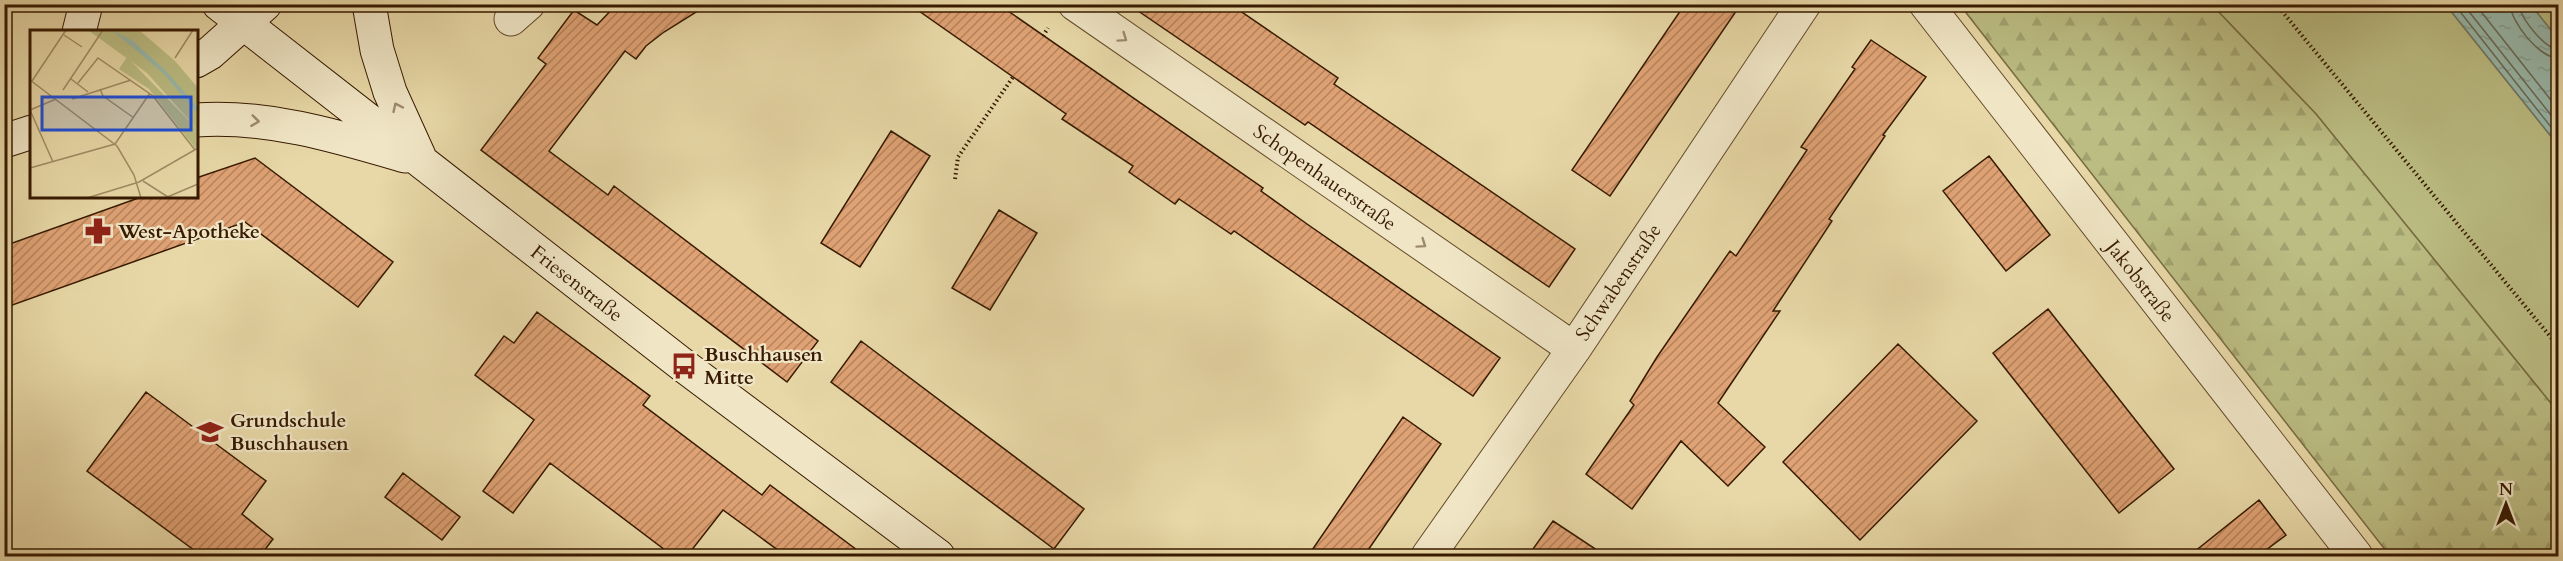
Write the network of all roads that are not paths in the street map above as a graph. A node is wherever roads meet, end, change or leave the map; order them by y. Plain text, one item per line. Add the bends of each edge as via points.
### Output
1 (86, 4) edge
2 (219, 4) edge
3 (369, 4) edge
4 (1075, 4) edge
5 (1804, 4) edge
6 (1926, 4) edge
7 (256, 14) edge
8 (80, 30) edge
9 (198, 60) edge
10 (198, 120) edge
11 (30, 133) edge
12 (4, 141) edge
13 (421, 160) junction
14 (1574, 349) junction
15 (939, 556) edge
16 (1428, 556) edge
17 (2355, 556) edge

1 - 8 street
2 - 7 street, Friesenstraße
13 -> 3 street via 390,92
4 -> 14 street, Schopenhauerstraße
5 - 14 street, Schwabenstraße
6 - 17 street, Jakobstraße
7 - 9 street
7 - 13 street, Friesenstraße
10 -> 13 street via 246,120 291,126
11 - 12 street
13 - 15 street, Friesenstraße via 684,366
14 - 16 street, Schwabenstraße

